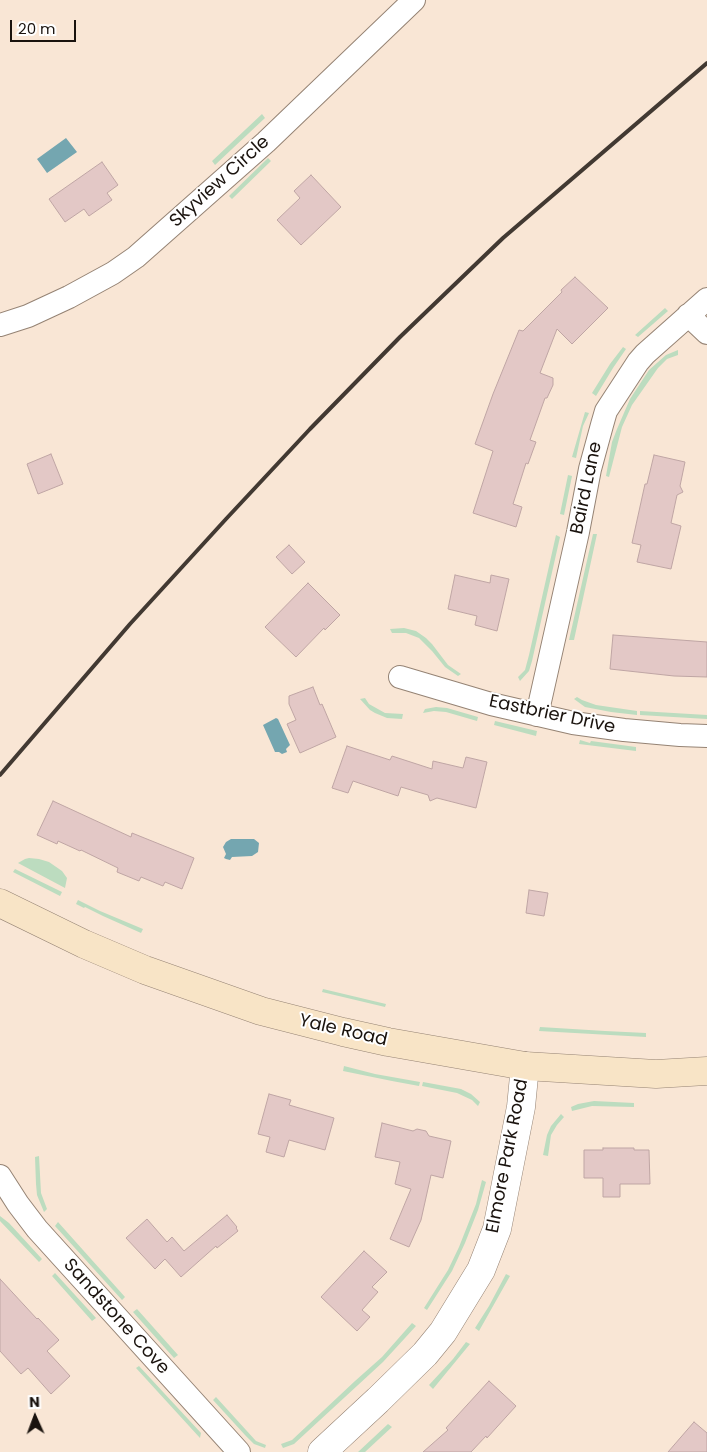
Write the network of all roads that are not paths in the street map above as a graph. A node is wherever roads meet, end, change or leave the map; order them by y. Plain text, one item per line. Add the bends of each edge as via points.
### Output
1 (414, 0) edge
2 (707, 299) edge
3 (688, 315) junction
4 (0, 325) edge
5 (707, 333) edge
6 (400, 677) dead end
7 (537, 715) junction
8 (707, 736) edge
9 (0, 903) edge
10 (525, 1066) junction
11 (707, 1071) edge
12 (0, 1176) edge
13 (239, 1452) edge
14 (322, 1452) edge

1 - 4 street, Skyview Circle via 266,142 136,257 69,297
2 - 3 street, Baird Lane
3 - 5 street
3 - 7 street, Baird Lane via 638,362 606,412
6 - 7 street, Eastbrier Drive
7 - 8 street, Eastbrier Drive via 624,730
9 - 10 main road, Yale Road via 144,970 261,1011 388,1042
10 - 11 main road, Yale Road via 656,1074
10 - 14 street, Elmore Park Road via 521,1107 497,1229 481,1270 443,1332 425,1354
12 - 13 street, Sandstone Cove via 36,1229

